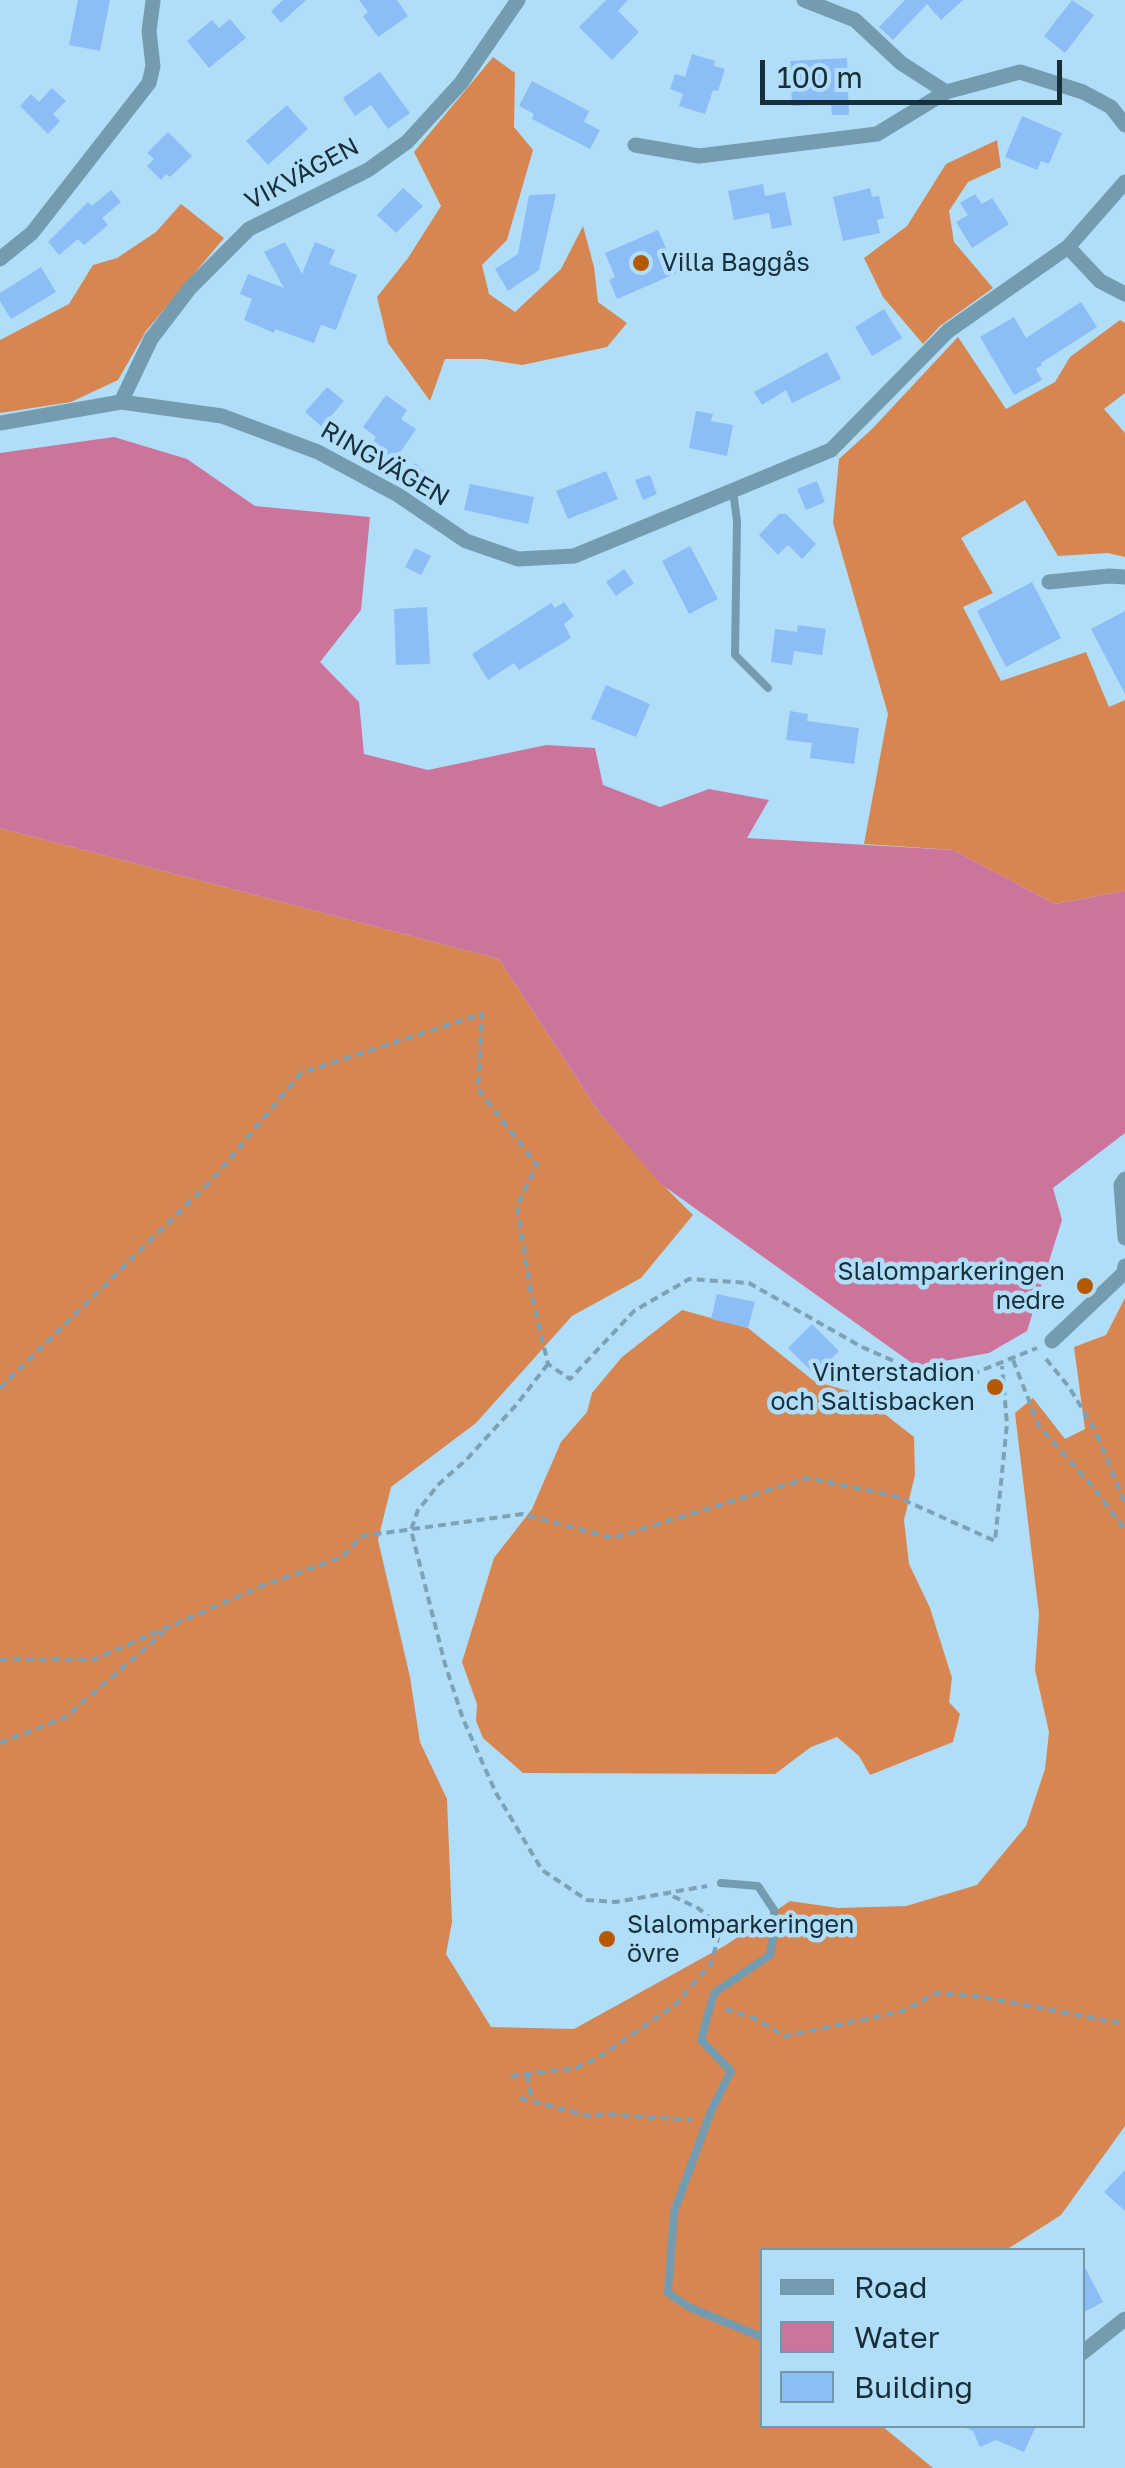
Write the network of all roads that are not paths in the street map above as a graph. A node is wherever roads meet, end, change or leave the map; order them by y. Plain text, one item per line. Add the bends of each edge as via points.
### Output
1 (154, 0) edge
2 (518, 0) edge
3 (804, 0) edge
4 (946, 92) junction
5 (1125, 125) edge
6 (635, 145) dead end
7 (1125, 182) edge
8 (1068, 247) junction
9 (0, 258) edge
10 (1125, 294) edge
11 (121, 402) junction
12 (0, 423) edge
13 (733, 490) junction
14 (1125, 577) edge
15 (1049, 582) dead end
16 (768, 688) dead end
17 (1125, 1179) edge
18 (1125, 1238) edge
19 (1125, 1266) edge
20 (1052, 1341) road end
21 (721, 1883) road end
22 (1125, 2318) edge
23 (760, 2336) edge
24 (1085, 2351) edge

1 - 9 street via 148,83 32,233
2 - 11 street, VIKVÄGEN via 461,83 408,142 368,170 249,229 190,288 151,340
3 - 4 street via 855,20 901,63
4 - 5 street via 1020,72 1083,92
4 - 6 street via 877,134 699,156
7 - 8 street, RINGVÄGEN
8 - 10 street via 1100,281
8 - 13 street, RINGVÄGEN via 948,330 831,450
11 - 12 street, RINGVÄGEN
11 - 13 street, RINGVÄGEN via 222,416 272,432 398,496 466,541 518,559 574,556
13 - 16 lane via 735,656
14 - 15 street
17 - 18 street
19 - 20 street
21 - 23 lane via 758,1886 774,1910 774,1932 770,1955 714,1993 700,2040 731,2071 674,2212 668,2293
22 - 24 street

